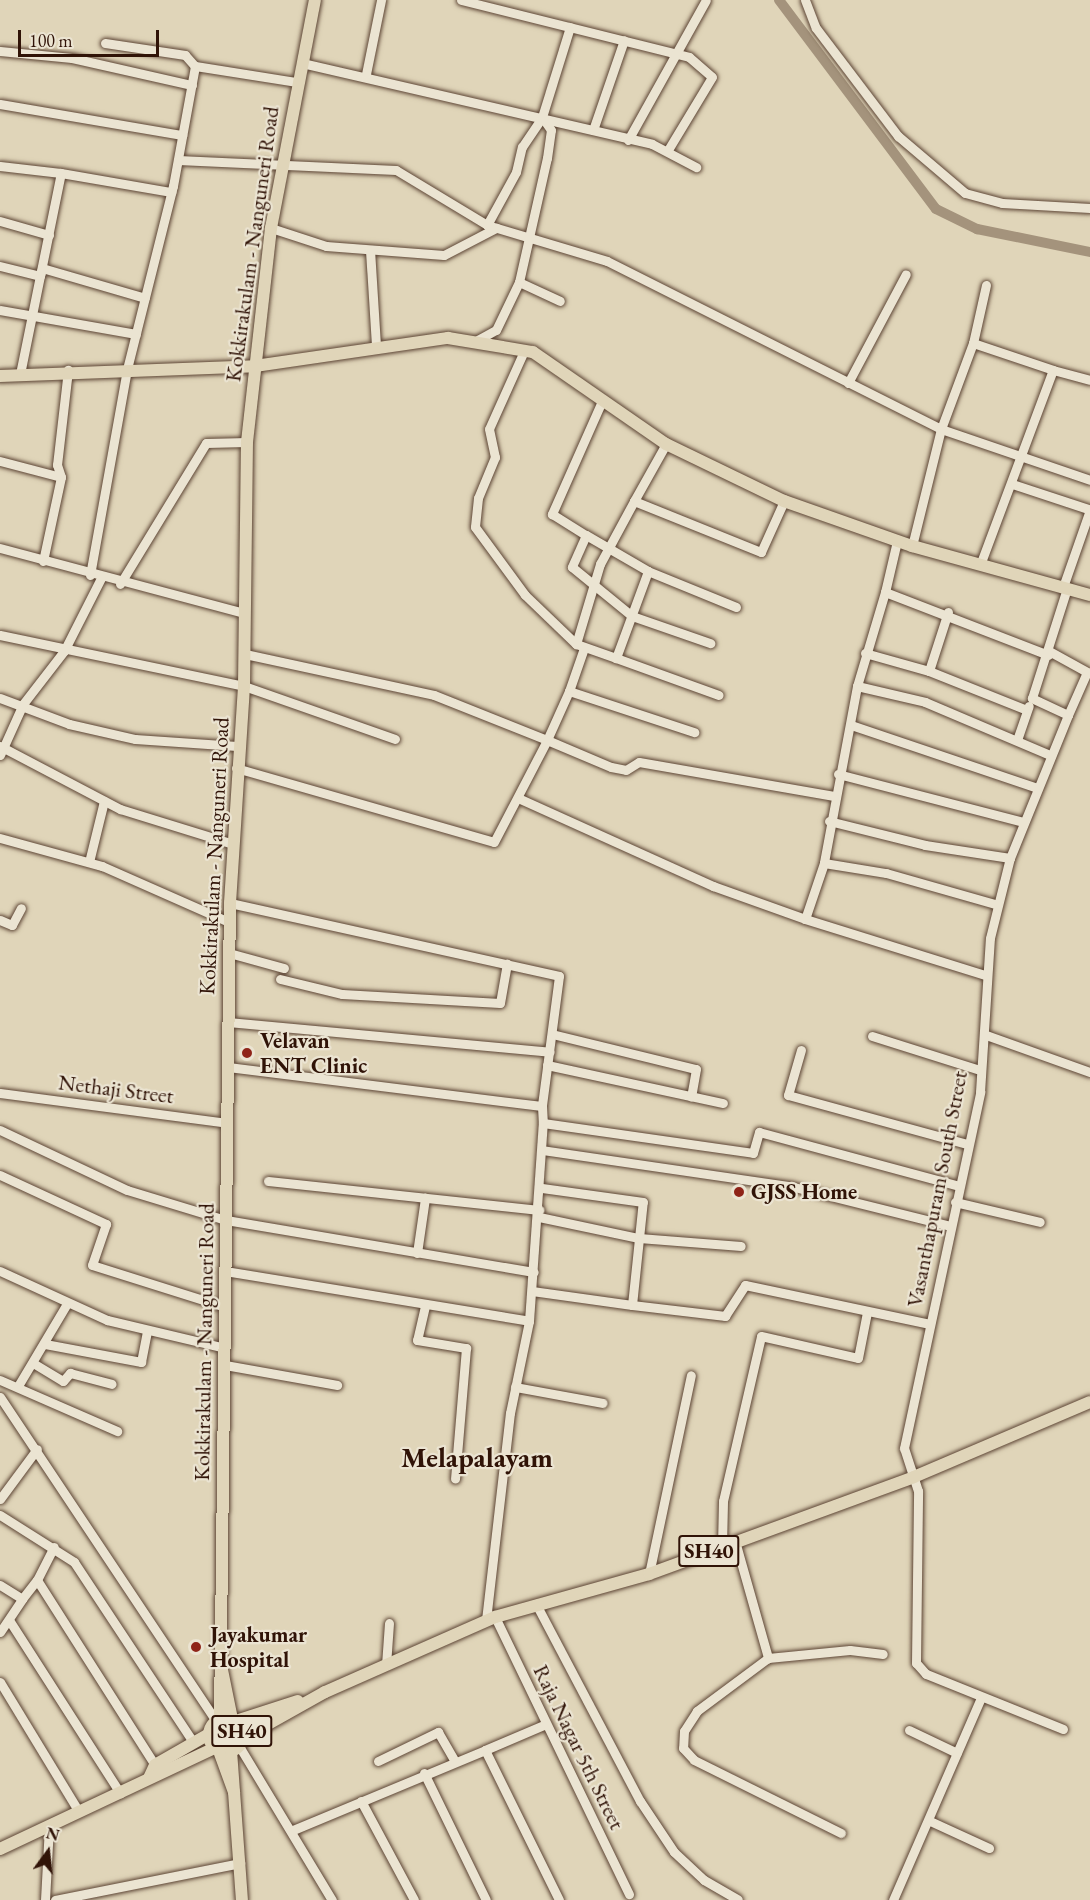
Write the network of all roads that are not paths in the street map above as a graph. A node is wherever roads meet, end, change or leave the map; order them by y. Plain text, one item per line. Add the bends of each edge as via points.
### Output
1 (315, 0) edge
2 (381, 0) edge
3 (460, 0) edge
4 (706, 0) edge
5 (805, 0) edge
6 (570, 27) junction
7 (624, 40) junction
8 (105, 43) dead end
9 (0, 51) edge
10 (674, 52) junction
11 (302, 63) junction
12 (195, 66) junction
13 (366, 74) junction
14 (296, 82) junction
15 (192, 85) junction
16 (0, 104) edge
17 (542, 117) junction
18 (593, 130) junction
19 (182, 135) junction
20 (628, 140) junction
21 (668, 150) junction
22 (178, 160) junction
23 (0, 166) edge
24 (696, 167) dead end
25 (283, 168) junction
26 (61, 173) junction
27 (171, 192) junction
28 (1090, 208) edge
29 (0, 221) edge
30 (491, 227) junction
31 (271, 228) junction
32 (49, 235) junction
33 (529, 239) junction
34 (370, 250) junction
35 (0, 266) edge
36 (42, 268) junction
37 (906, 274) dead end
38 (519, 282) junction
39 (986, 285) dead end
40 (145, 298) junction
41 (560, 301) dead end
42 (0, 309) edge
43 (32, 315) junction
44 (136, 334) junction
45 (474, 342) junction
46 (973, 343) junction
47 (376, 346) junction
48 (524, 351) junction
49 (255, 366) junction
50 (127, 369) junction
51 (68, 370) junction
52 (1053, 370) junction
53 (20, 374) junction
54 (0, 376) edge
55 (1090, 380) edge
56 (848, 383) junction
57 (602, 401) junction
58 (941, 429) junction
59 (247, 442) junction
60 (666, 444) junction
61 (1023, 456) junction
62 (0, 461) edge
63 (61, 477) junction
64 (1090, 480) edge
65 (1012, 484) junction
66 (634, 501) junction
67 (784, 501) junction
68 (1089, 509) edge
69 (586, 535) junction
70 (897, 541) junction
71 (609, 545) junction
72 (912, 546) junction
73 (0, 548) edge
74 (43, 561) junction
75 (980, 565) junction
76 (648, 571) junction
77 (90, 575) junction
78 (101, 578) junction
79 (120, 584) junction
80 (595, 587) junction
81 (1065, 588) junction
82 (885, 592) junction
83 (1090, 595) edge
84 (736, 607) dead end
85 (948, 612) junction
86 (244, 613) junction
87 (632, 616) junction
88 (0, 635) edge
89 (710, 643) dead end
90 (580, 646) junction
91 (64, 651) junction
92 (865, 653) junction
93 (1048, 653) junction
94 (245, 654) junction
95 (616, 658) junction
96 (929, 671) junction
97 (244, 686) junction
98 (857, 686) junction
99 (569, 691) junction
100 (718, 695) dead end
101 (0, 698) edge
102 (1032, 698) junction
103 (23, 704) junction
104 (1027, 710) junction
105 (1068, 715) junction
106 (851, 725) junction
107 (694, 732) dead end
108 (396, 739) dead end
109 (547, 740) junction
110 (1017, 740) junction
111 (237, 746) junction
112 (1, 749) edge
113 (1050, 755) junction
114 (236, 768) junction
115 (838, 774) junction
116 (1037, 788) junction
117 (834, 796) junction
118 (518, 798) junction
119 (104, 801) junction
120 (829, 821) junction
121 (1024, 822) junction
122 (0, 838) edge
123 (233, 844) junction
124 (1010, 858) junction
125 (88, 862) junction
126 (824, 863) junction
127 (230, 903) junction
128 (998, 905) junction
129 (21, 908) dead end
130 (805, 919) junction
131 (0, 920) edge
132 (229, 922) junction
133 (229, 954) junction
134 (507, 964) junction
135 (284, 968) dead end
136 (985, 975) junction
137 (280, 979) dead end
138 (228, 1022) junction
139 (552, 1034) junction
140 (986, 1035) junction
141 (872, 1036) dead end
142 (801, 1050) dead end
143 (550, 1052) junction
144 (547, 1065) junction
145 (228, 1068) junction
146 (980, 1070) junction
147 (1090, 1072) edge
148 (0, 1094) edge
149 (691, 1097) junction
150 (723, 1103) dead end
151 (542, 1106) junction
152 (227, 1123) junction
153 (543, 1123) junction
154 (0, 1130) edge
155 (967, 1144) junction
156 (542, 1150) junction
157 (0, 1175) edge
158 (268, 1181) dead end
159 (960, 1186) junction
160 (542, 1188) junction
161 (425, 1198) junction
162 (955, 1202) junction
163 (539, 1214) junction
164 (226, 1220) junction
165 (1040, 1222) dead end
166 (951, 1226) junction
167 (639, 1238) junction
168 (741, 1246) dead end
169 (417, 1253) junction
170 (0, 1271) edge
171 (225, 1271) junction
172 (534, 1272) junction
173 (532, 1291) junction
174 (66, 1305) junction
175 (632, 1305) junction
176 (425, 1306) junction
177 (225, 1307) junction
178 (867, 1312) junction
179 (529, 1321) junction
180 (930, 1324) junction
181 (147, 1331) junction
182 (45, 1344) junction
183 (225, 1348) junction
184 (33, 1363) junction
185 (225, 1365) junction
186 (691, 1375) dead end
187 (0, 1380) edge
188 (112, 1384) dead end
189 (337, 1385) dead end
190 (18, 1386) junction
191 (515, 1387) junction
192 (0, 1397) edge
193 (1090, 1402) edge
194 (603, 1403) dead end
195 (117, 1431) dead end
196 (37, 1449) junction
197 (914, 1477) junction
198 (455, 1479) dead end
199 (0, 1499) edge
200 (0, 1515) edge
201 (735, 1541) junction
202 (722, 1546) junction
203 (54, 1547) junction
204 (649, 1574) junction
205 (37, 1580) junction
206 (0, 1585) edge
207 (22, 1599) junction
208 (536, 1604) junction
209 (490, 1618) junction
210 (9, 1620) junction
211 (389, 1623) dead end
212 (0, 1632) edge
213 (882, 1654) dead end
214 (768, 1658) junction
215 (386, 1665) junction
216 (0, 1682) edge
217 (325, 1692) junction
218 (981, 1698) junction
219 (226, 1720) junction
220 (546, 1724) junction
221 (1063, 1729) dead end
222 (909, 1730) dead end
223 (209, 1734) junction
224 (194, 1743) junction
225 (230, 1747) junction
226 (485, 1750) junction
227 (957, 1753) junction
228 (378, 1761) dead end
229 (455, 1761) junction
230 (155, 1765) junction
231 (424, 1773) junction
232 (149, 1778) junction
233 (120, 1793) junction
234 (362, 1801) junction
235 (79, 1812) junction
236 (930, 1821) junction
237 (49, 1826) junction
238 (293, 1830) junction
239 (841, 1833) dead end
240 (2, 1846) edge
241 (989, 1848) dead end
242 (240, 1863) junction
243 (629, 1894) dead end
244 (45, 1900) edge
245 (55, 1900) edge
246 (243, 1900) edge
247 (332, 1900) edge
248 (414, 1900) edge
249 (486, 1900) edge
250 (559, 1900) edge
251 (738, 1900) edge
252 (893, 1900) edge

1 - 11 main road, Kokkirakulam - Nanguneri Road
2 - 13 street
3 - 6 street
4 - 10 street
5 - 28 street via 816,28 898,136 965,193 1002,203
6 - 7 street
6 - 17 street
7 - 10 street
7 - 18 street
8 - 12 street via 185,55
9 - 15 street via 72,58
10 - 20 street
10 - 21 street via 712,77
11 - 13 street
11 - 14 main road, Kokkirakulam - Nanguneri Road
12 - 14 street
12 - 15 street
13 - 17 street
14 - 25 main road, Kokkirakulam - Nanguneri Road
15 - 19 street
16 - 19 street
17 - 18 street
17 - 30 street via 522,147 516,172
17 - 33 street via 551,130
18 - 20 street
19 - 22 street
20 - 21 street
21 - 24 street
22 - 25 street
22 - 27 street
23 - 26 street
25 - 30 street via 396,170
25 - 31 main road, Kokkirakulam - Nanguneri Road
26 - 27 street
26 - 32 street
27 - 40 street
29 - 32 street
30 - 33 street
30 - 34 street via 444,255
31 - 34 street via 326,246
31 - 49 main road, Kokkirakulam - Nanguneri Road
32 - 36 street
33 - 38 street
33 - 56 street via 607,261
34 - 47 street
35 - 36 street via 40,276
36 - 40 street
36 - 43 street
37 - 56 street
38 - 41 street
38 - 45 street via 496,330
39 - 46 street
40 - 44 street
42 - 43 street
43 - 44 street
43 - 53 street
44 - 50 street
45 - 47 main road via 448,338
45 - 48 main road
46 - 52 street
46 - 58 street
47 - 49 main road via 338,358
48 - 57 main road
48 - 90 street via 489,429 495,458 478,498 475,527 525,595
49 - 50 main road
49 - 59 main road, Kokkirakulam - Nanguneri Road
50 - 51 main road
50 - 77 street
51 - 53 main road
51 - 63 street via 57,465
52 - 55 street
52 - 61 street
53 - 54 main road
56 - 58 street
57 - 60 main road
57 - 69 street via 552,514
58 - 61 street
58 - 72 street
59 - 79 street via 206,443
59 - 86 main road, Kokkirakulam - Nanguneri Road
60 - 66 street
60 - 67 main road
61 - 64 street
61 - 65 street
62 - 63 street
63 - 74 street
65 - 68 street
65 - 75 street
66 - 67 street via 761,552
66 - 71 street
67 - 70 main road
68 - 81 street
69 - 71 street
69 - 80 street via 572,567
70 - 72 main road
70 - 82 street
71 - 76 street
71 - 80 street
72 - 75 main road
73 - 74 street
74 - 77 street
75 - 81 main road
76 - 84 street
76 - 87 street
77 - 78 street
78 - 79 street
78 - 91 street
79 - 86 street
80 - 87 street
80 - 90 street
81 - 83 main road
81 - 93 street
82 - 85 street
82 - 92 street
85 - 93 street
85 - 96 street
86 - 94 main road, Kokkirakulam - Nanguneri Road
87 - 89 street
87 - 95 street
88 - 91 street
90 - 95 street
90 - 99 street
91 - 97 street
91 - 103 street
92 - 96 street
92 - 98 street
93 - 102 street
93 - 105 street, Vasanthapuram South Street via 1087,672
94 - 97 main road, Kokkirakulam - Nanguneri Road
94 - 109 street via 434,695
95 - 100 street
96 - 104 street
97 - 108 street
97 - 111 main road, Kokkirakulam - Nanguneri Road
98 - 106 street
98 - 110 street via 925,702
99 - 107 street
99 - 109 street
101 - 103 street
102 - 104 street
102 - 105 street
103 - 111 street via 69,724 135,739
103 - 112 street
104 - 110 street
105 - 113 street, Vasanthapuram South Street
106 - 115 street
106 - 116 street
109 - 117 street via 626,770 639,762
109 - 118 street
110 - 113 street
111 - 114 main road, Kokkirakulam - Nanguneri Road
112 - 119 street
113 - 116 street, Vasanthapuram South Street
114 - 118 street via 494,842
114 - 123 main road, Kokkirakulam - Nanguneri Road
115 - 117 street
115 - 121 street
116 - 121 street, Vasanthapuram South Street
117 - 120 street
118 - 130 street via 713,886
119 - 123 street
119 - 125 street
120 - 124 street via 925,845
120 - 126 street
121 - 124 street, Vasanthapuram South Street
122 - 125 street
123 - 127 main road, Kokkirakulam - Nanguneri Road
124 - 128 street, Vasanthapuram South Street
125 - 132 street
126 - 128 street via 886,873
126 - 130 street
127 - 132 main road, Kokkirakulam - Nanguneri Road
127 - 134 street
128 - 136 street, Vasanthapuram South Street
129 - 131 street via 12,925
130 - 136 street
132 - 133 main road, Kokkirakulam - Nanguneri Road
133 - 135 street
133 - 138 main road, Kokkirakulam - Nanguneri Road
134 - 137 street via 500,1003 342,994
134 - 139 street via 559,976
136 - 140 street, Vasanthapuram South Street
138 - 143 street
138 - 145 main road, Kokkirakulam - Nanguneri Road
139 - 143 street
139 - 149 street via 696,1069
140 - 146 street, Vasanthapuram South Street
140 - 147 street
141 - 146 street
142 - 155 street via 788,1095
143 - 144 street
144 - 149 street
144 - 151 street
145 - 151 street
145 - 152 main road, Kokkirakulam - Nanguneri Road
146 - 155 street, Vasanthapuram South Street
148 - 152 street, Nethaji Street
149 - 150 street
151 - 153 street
152 - 164 main road, Kokkirakulam - Nanguneri Road
153 - 156 street
153 - 159 street via 753,1153 759,1132
154 - 164 street via 127,1190
155 - 159 street, Vasanthapuram South Street
156 - 160 street
156 - 166 street via 779,1184
157 - 177 street via 106,1224 92,1265
158 - 161 street
159 - 162 street, Vasanthapuram South Street
160 - 163 street
160 - 167 street via 642,1202
161 - 163 street
161 - 169 street
162 - 165 street
162 - 166 street, Vasanthapuram South Street
163 - 167 street
163 - 172 street
164 - 169 street
164 - 171 main road, Kokkirakulam - Nanguneri Road
166 - 180 street, Vasanthapuram South Street
167 - 168 street
167 - 175 street
169 - 172 street
170 - 174 street
171 - 176 street
171 - 177 main road, Kokkirakulam - Nanguneri Road
172 - 173 street
173 - 175 street
173 - 179 street
174 - 181 street
174 - 182 street
175 - 178 street via 725,1316 745,1286
176 - 179 street
176 - 198 street via 417,1340 466,1348
177 - 183 main road, Kokkirakulam - Nanguneri Road
178 - 180 street
178 - 202 street via 858,1358 761,1336 723,1501
179 - 191 street
180 - 197 street, Vasanthapuram South Street via 904,1448
181 - 182 street via 141,1362
181 - 183 street
182 - 184 street
183 - 185 main road, Kokkirakulam - Nanguneri Road
184 - 188 street via 63,1381 70,1373
184 - 190 street
185 - 189 street
185 - 219 main road, Kokkirakulam - Nanguneri Road via 221,1665
186 - 204 street
187 - 190 street
190 - 195 street via 74,1417
191 - 194 street
191 - 209 street
192 - 196 street
193 - 197 main road, SH40
196 - 199 street
196 - 219 street
197 - 201 main road, SH40
197 - 218 street, Vasanthapuram South Street via 916,1663 926,1674
200 - 203 street
201 - 202 main road, SH40
201 - 214 street
202 - 204 main road, SH40
203 - 205 street
203 - 224 street via 81,1572
204 - 208 main road, SH40
205 - 207 street
205 - 230 street
206 - 207 street
207 - 210 street
208 - 209 main road, SH40
208 - 251 street via 640,1801 674,1852 704,1880
209 - 215 main road, SH40
209 - 220 street, Raja Nagar 5th Street
210 - 212 street
210 - 233 street
211 - 215 street
213 - 214 street via 850,1650
214 - 239 street via 697,1711 684,1731 683,1748 694,1760
215 - 217 main road, SH40
216 - 235 street
217 - 219 main road
217 - 225 main road, SH40
218 - 221 street, Vasanthapuram South Street
218 - 227 street
219 - 223 main road, SH40
219 - 225 main road, SH40
220 - 226 street
220 - 243 street, Raja Nagar 5th Street
222 - 227 street
223 - 224 main road
223 - 225 main road, SH40
224 - 230 main road
225 - 232 main road, SH40
225 - 238 street
225 - 242 main road
226 - 229 street
226 - 250 street
227 - 236 street
228 - 229 street via 438,1732
229 - 231 street
230 - 232 main road
231 - 234 street
231 - 249 street
232 - 233 main road, SH40
233 - 235 main road, SH40
234 - 238 street
234 - 248 street
235 - 237 main road, SH40
236 - 241 street
236 - 252 street
237 - 240 main road, SH40
237 - 244 street
238 - 247 street
242 - 245 street
242 - 246 main road

